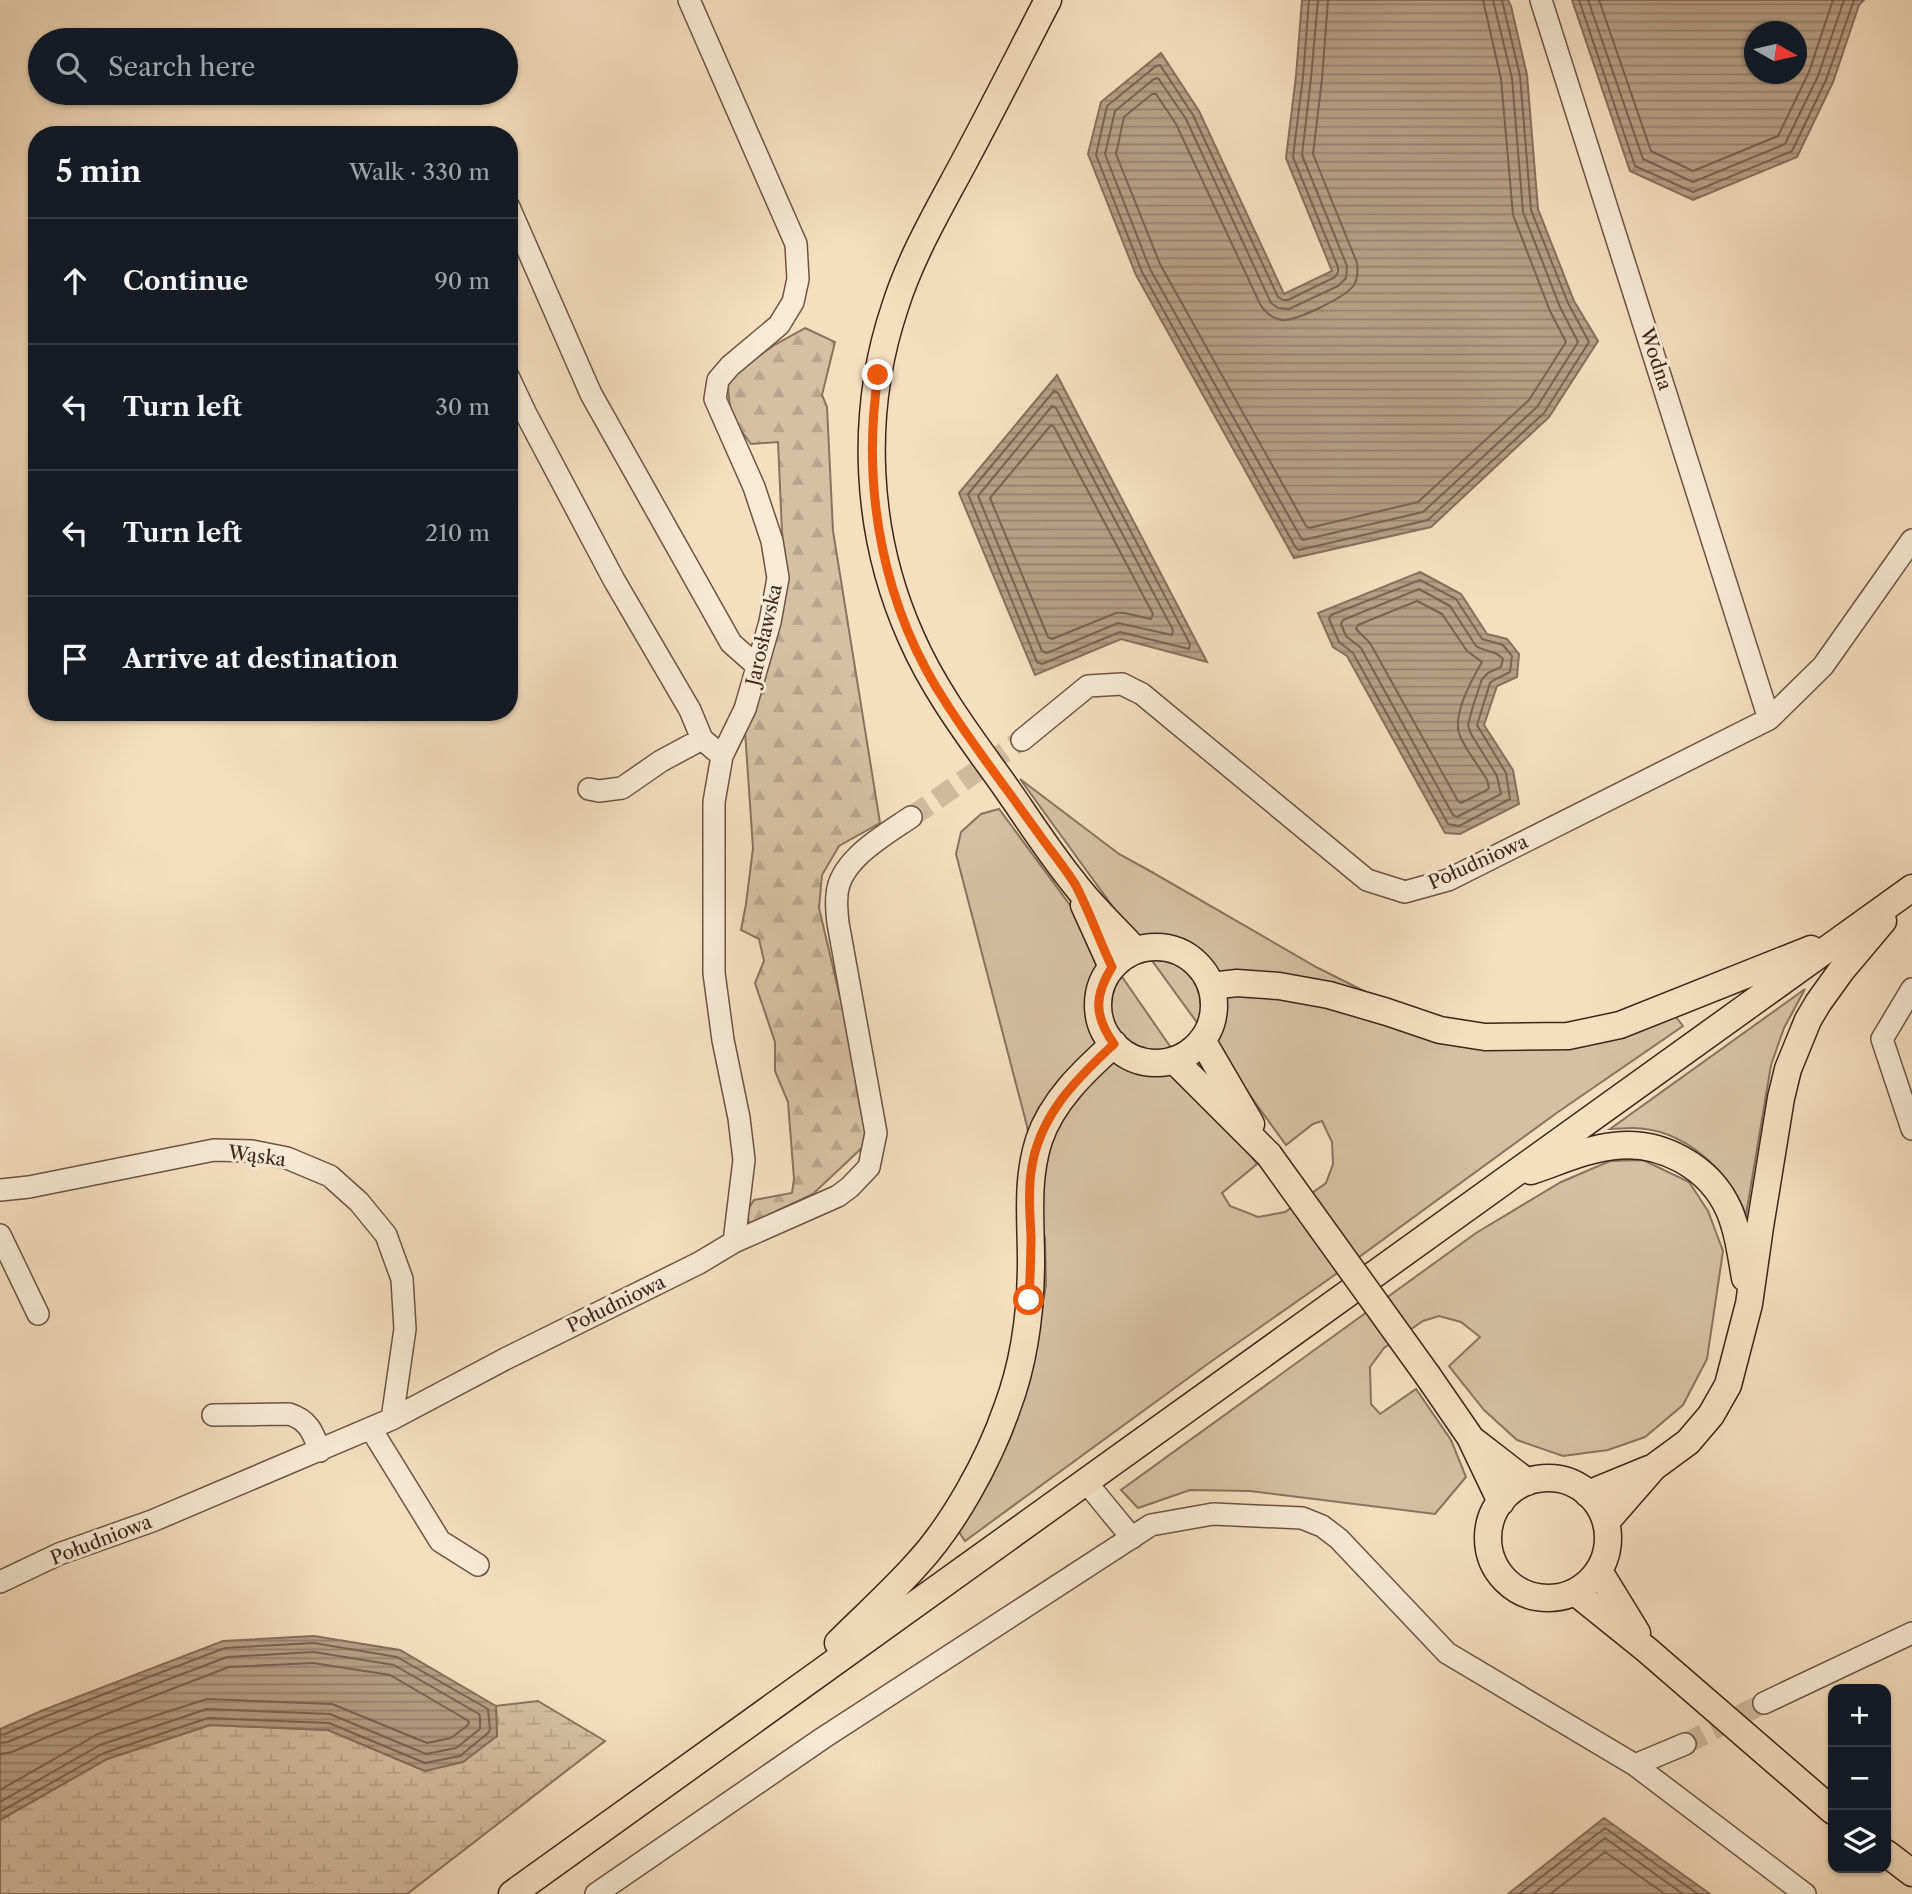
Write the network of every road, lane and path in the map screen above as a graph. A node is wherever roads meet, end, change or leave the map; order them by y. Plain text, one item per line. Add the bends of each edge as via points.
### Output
1 (689, 0) edge
2 (1048, 0) edge
3 (1541, 0) edge
4 (518, 228) edge
5 (518, 397) edge
6 (1912, 540) edge
7 (757, 666) junction
8 (1769, 719) junction
9 (702, 739) junction
10 (1021, 740) tunnel mouth
11 (722, 756) junction
12 (589, 789) dead end
13 (911, 817) tunnel mouth
14 (1074, 884) junction
15 (1910, 889) edge
16 (1848, 934) junction
17 (1135, 950) junction
18 (1112, 967) junction
19 (1211, 986) junction
20 (1912, 989) edge
21 (1202, 1040) junction
22 (1114, 1044) junction
23 (1174, 1060) junction
24 (1912, 1129) edge
25 (1269, 1155) junction
26 (1506, 1180) junction
27 (0, 1190) edge
28 (0, 1235) edge
29 (734, 1242) junction
30 (1749, 1304) junction
31 (38, 1314) dead end
32 (213, 1415) dead end
33 (392, 1419) junction
34 (371, 1429) junction
35 (1470, 1437) junction
36 (320, 1451) junction
37 (1654, 1467) junction
38 (1086, 1482) junction
39 (1527, 1482) junction
40 (1588, 1493) junction
41 (1501, 1502) junction
42 (1606, 1522) junction
43 (1132, 1538) junction
44 (478, 1565) dead end
45 (1599, 1571) junction
46 (0, 1582) edge
47 (1575, 1592) junction
48 (1912, 1633) edge
49 (1647, 1650) junction
50 (1764, 1703) tunnel mouth
51 (770, 1708) junction
52 (1685, 1744) tunnel mouth
53 (1635, 1765) junction
54 (1832, 1810) edge
55 (1891, 1857) edge
56 (1912, 1873) edge
57 (512, 1894) edge
58 (596, 1894) edge
59 (1805, 1894) edge

1 - 7 street, Jarosławska via 796,244 798,279 793,302 779,325 718,380 715,399 754,487 772,541 778,578
2 - 14 main road via 920,244 895,305 878,375 871,456 881,545 910,637 947,705
3 - 8 street, Wodna
4 - 7 street via 591,394 731,643
5 - 9 street
6 - 8 street, Południowa via 1823,666
7 - 11 street, Jarosławska via 745,709
8 - 10 street, Południowa via 1448,880 1405,892 1367,880 1142,694 1122,684 1088,686
9 - 11 street
9 - 12 street via 622,788
11 - 29 street, Jarosławska via 713,802 714,973 744,1160
13 - 29 street, Południowa via 869,846 846,870 836,893 876,1133 870,1167 838,1196
14 - 17 main road
14 - 18 main road
15 - 16 main road
15 - 30 main road via 1818,1003 1788,1069
16 - 19 main road via 1620,1026 1568,1036 1485,1037 1440,1030 1329,995 1279,986
16 - 26 main road
17 - 18 main road
17 - 19 main road via 1158,946 1181,952 1199,966
18 - 22 main road via 1098,998 1104,1031
19 - 21 main road via 1214,1008
20 - 24 street via 1882,1039
21 - 23 main road
21 - 25 main road
22 - 23 main road via 1135,1059
22 - 51 main road via 1079,1076 1040,1138 1031,1171 1031,1276 1022,1354 1008,1408 982,1466 919,1563
23 - 25 main road
25 - 35 main road, bridge
26 - 30 main road via 1614,1146 1647,1147 1679,1158 1707,1179 1728,1208
26 - 38 main road
27 - 33 street, Wąska via 214,1150 288,1158 330,1176 386,1235 402,1279 405,1329
28 - 31 street
29 - 33 street, Południowa
30 - 37 main road via 1728,1385 1711,1415 1688,1442
32 - 36 street via 297,1416 309,1425
33 - 34 street, Południowa
34 - 36 street, Południowa
34 - 44 street via 440,1541
35 - 39 main road
35 - 41 main road
36 - 46 street, Południowa via 59,1554
37 - 40 main road
37 - 42 main road
38 - 43 street
38 - 51 main road
39 - 40 main road via 1559,1479
39 - 41 main road
40 - 42 main road
41 - 47 main road via 1488,1539 1502,1576 1517,1590 1535,1597 1556,1598
42 - 45 main road via 1606,1556
43 - 53 street via 1151,1525 1213,1514 1302,1518 1322,1526 1447,1653
43 - 58 street via 823,1738
45 - 47 main road
45 - 49 main road
47 - 49 main road
48 - 50 street
49 - 54 main road
51 - 57 main road
52 - 53 street
53 - 59 street
55 - 56 main road

